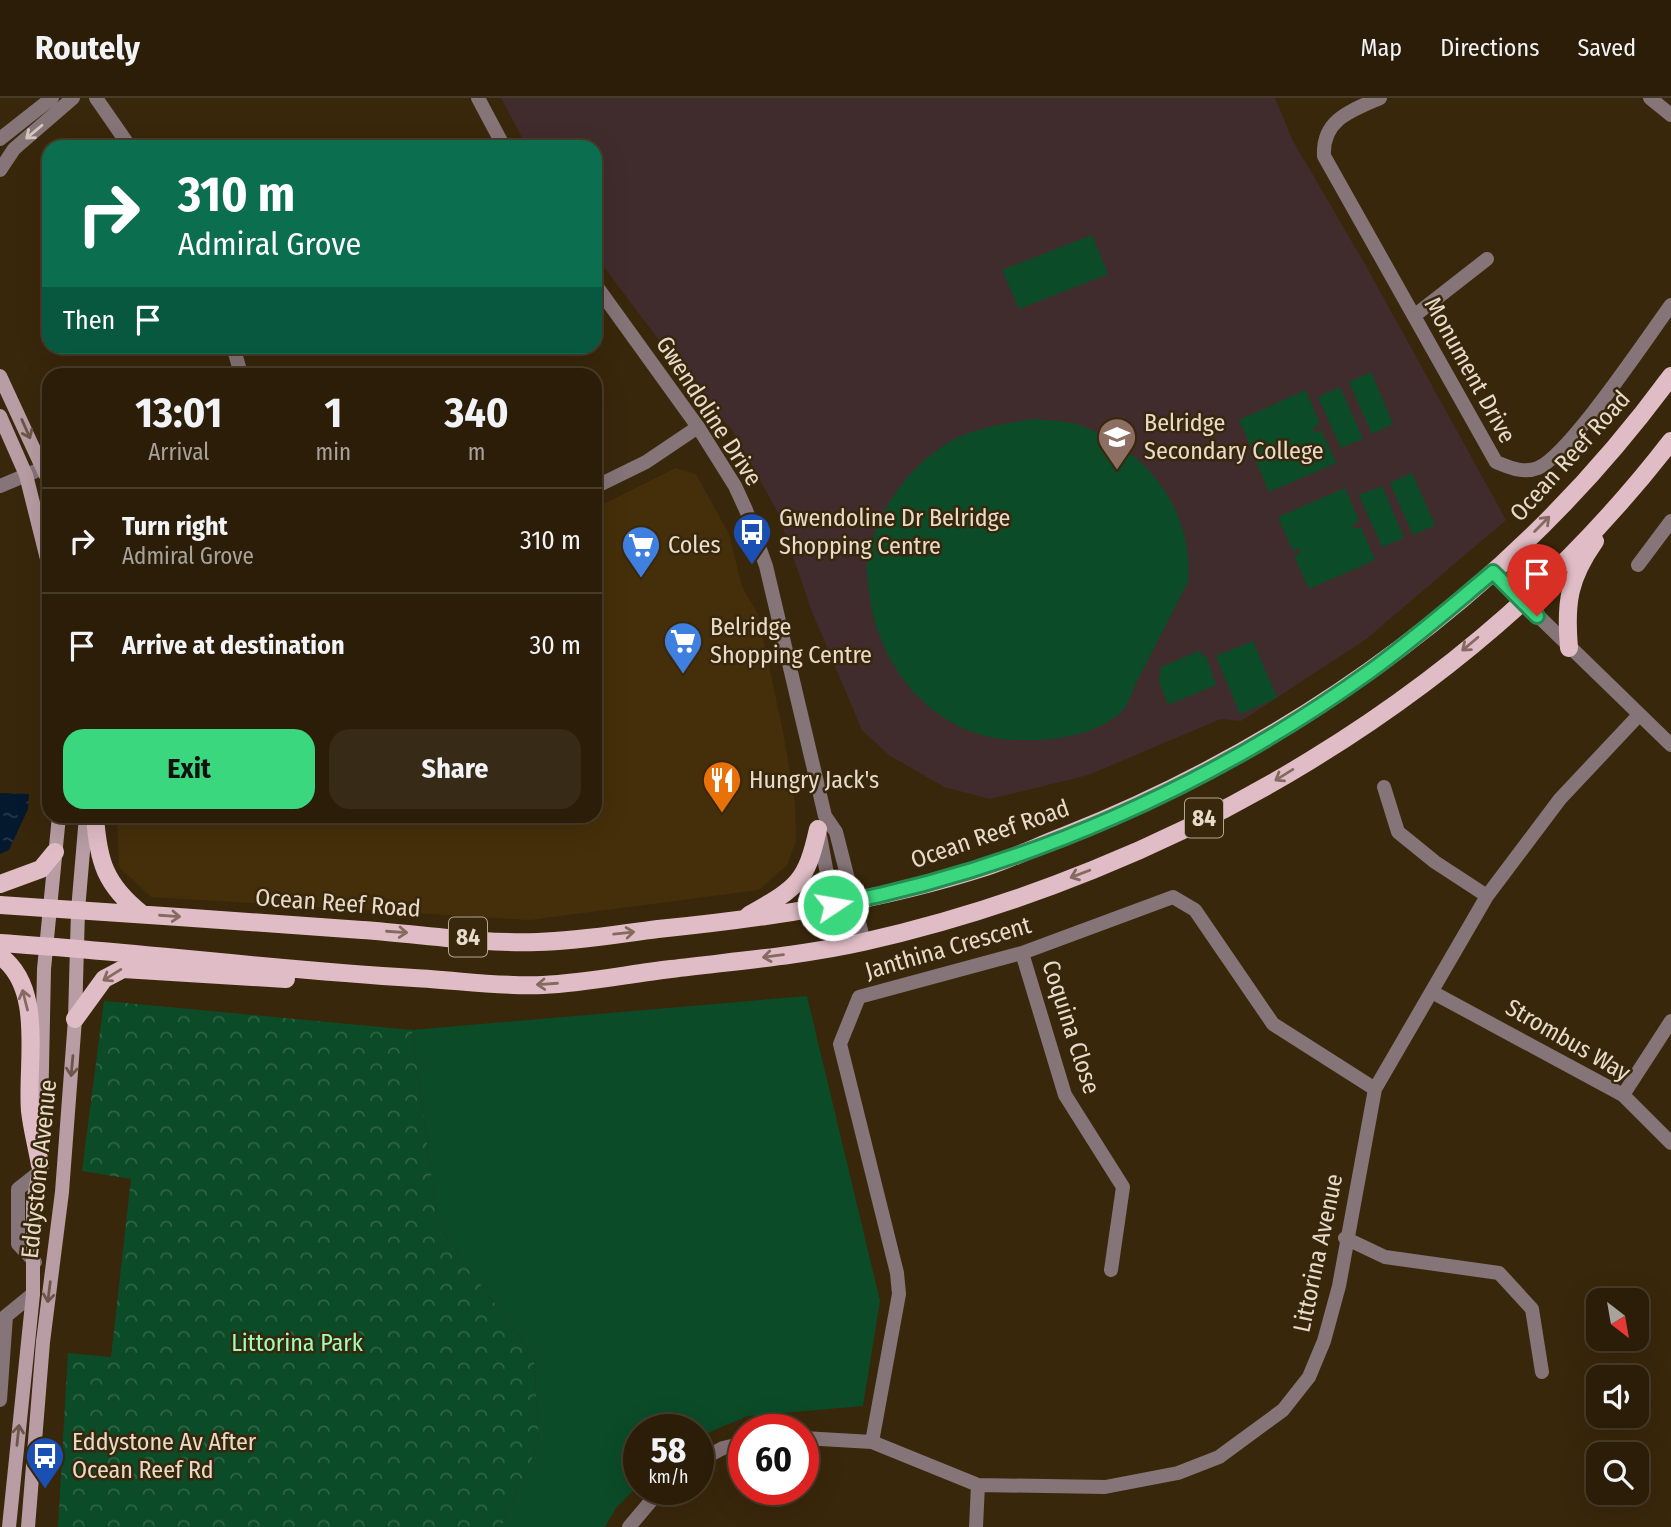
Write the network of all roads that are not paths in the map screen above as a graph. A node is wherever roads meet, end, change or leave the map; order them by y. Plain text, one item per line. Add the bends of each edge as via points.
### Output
1 (52, 98) edge
2 (73, 98) edge
3 (96, 98) edge
4 (478, 98) edge
5 (1380, 98) edge
6 (1650, 98) edge
7 (1671, 115) edge
8 (0, 139) edge
9 (125, 140) edge
10 (500, 140) edge
11 (0, 170) edge
12 (1487, 259) dead end
13 (602, 294) edge
14 (1671, 306) edge
15 (1414, 316) junction
16 (0, 376) edge
17 (1671, 376) edge
18 (0, 416) edge
19 (698, 427) junction
20 (1671, 441) edge
21 (42, 466) edge
22 (42, 468) edge
23 (26, 475) junction
24 (602, 484) edge
25 (0, 486) edge
26 (1631, 489) junction
27 (1671, 521) edge
28 (42, 539) edge
29 (1638, 565) dead end
30 (1493, 572) junction
31 (1523, 601) junction
32 (1569, 648) junction
33 (1638, 716) junction
34 (1671, 745) edge
35 (1384, 788) dead end
36 (822, 822) junction
37 (58, 823) edge
38 (85, 823) edge
39 (95, 823) edge
40 (55, 852) junction
41 (0, 884) edge
42 (1487, 896) junction
43 (856, 901) junction
44 (0, 905) edge
45 (833, 905) junction
46 (50, 908) junction
47 (78, 910) junction
48 (142, 914) junction
49 (736, 922) junction
50 (864, 942) junction
51 (0, 943) edge
52 (840, 946) junction
53 (46, 947) junction
54 (76, 949) junction
55 (1022, 953) junction
56 (0, 956) edge
57 (374, 975) junction
58 (1432, 992) junction
59 (75, 1019) junction
60 (1671, 1021) edge
61 (1375, 1089) junction
62 (1623, 1095) junction
63 (1671, 1143) edge
64 (38, 1169) junction
65 (62, 1192) junction
66 (1345, 1238) junction
67 (1111, 1270) dead end
68 (33, 1294) junction
69 (1542, 1372) dead end
70 (0, 1401) edge
71 (819, 1439) edge
72 (872, 1442) junction
73 (978, 1485) junction
74 (648, 1505) edge
75 (9, 1527) edge
76 (28, 1527) edge
77 (629, 1527) edge
78 (976, 1527) edge

1 - 8 street
2 -> 11 street via 14,149
3 - 9 street
4 - 10 street
5 - 15 street, Monument Drive via 1330,127 1324,135 1324,156
6 - 7 street
12 - 15 street
13 - 19 street, Gwendoline Drive
14 - 15 street, Monument Drive via 1574,436 1538,468 1517,471 1496,462
16 -> 21 main road
30 -> 17 main road, Ocean Reef Road / 84 via 1619,442
18 - 23 main road
19 - 24 street via 646,462
19 - 36 street, Gwendoline Drive via 735,486 766,566
20 - 26 main road, 84
22 - 23 street
23 - 25 street
23 - 28 main road
26 - 31 main road, 84
26 - 32 main road via 1572,578
27 - 29 street
30 - 31 street
30 - 43 main road, Ocean Reef Road / 84 via 1370,672 1276,733 1180,786 989,866
31 - 32 street
31 -> 50 main road, 84 via 1439,670 1255,793 1133,853 1002,904
32 - 33 street
33 - 34 street
33 - 42 street, Littorina Avenue via 1560,799
35 - 42 street via 1398,832
36 - 43 street, Gwendoline Drive via 836,832
36 - 45 street, Gwendoline Drive
36 - 49 main road via 812,858 792,890
37 - 40 main road, Eddystone Avenue
38 - 47 main road, Eddystone Avenue
39 - 48 main road via 97,853 112,885
40 - 41 main road via 41,869
40 - 46 main road, Eddystone Avenue
42 - 58 street, Littorina Avenue
43 - 45 main road, Ocean Reef Road / 84
43 - 50 street, Gwendoline Drive
44 - 46 main road, Ocean Reef Road / 84
45 - 49 main road, Ocean Reef Road / 84
45 - 52 street, Gwendoline Drive
46 - 47 main road, Ocean Reef Road / 84
46 - 53 main road, Eddystone Avenue
47 - 48 main road, Ocean Reef Road / 84
47 - 54 main road, Eddystone Avenue
48 -> 49 main road, Ocean Reef Road / 84 via 536,942
50 - 52 main road, 84
51 - 53 main road, 84
52 -> 57 main road, 84 via 541,985
53 - 54 main road, 84
53 - 64 main road, Eddystone Avenue
54 - 57 main road, 84
54 - 59 main road, Eddystone Avenue
55 - 61 street, Janthina Crescent via 1173,897 1195,910 1273,1024
55 - 67 street, Coquina Close via 1065,1096 1123,1187
55 - 72 street, Janthina Crescent via 859,997 840,1044 899,1294
64 -> 56 main road via 30,1111 27,1001 16,974
57 -> 59 main road via 288,979 132,967 104,979
58 - 61 street, Littorina Avenue
58 - 62 street, Strombus Way
59 -> 65 main road, Eddystone Avenue
60 - 62 street
61 - 66 street, Littorina Avenue
62 - 63 street, Strombus Way
64 - 65 main road
64 - 68 main road, Eddystone Avenue via 33,1202
65 -> 76 main road, Eddystone Avenue via 43,1342
66 - 69 street via 1385,1257 1499,1273 1532,1309
66 - 73 street, Littorina Avenue via 1339,1286 1309,1377 1283,1410 1255,1433 1219,1457 1154,1478 1105,1487
68 - 70 street, Eddystone Avenue via 6,1317
75 -> 68 main road, Eddystone Avenue
71 - 72 street, Littorina Avenue
72 - 73 street, Littorina Avenue
73 - 78 street
74 - 77 street

